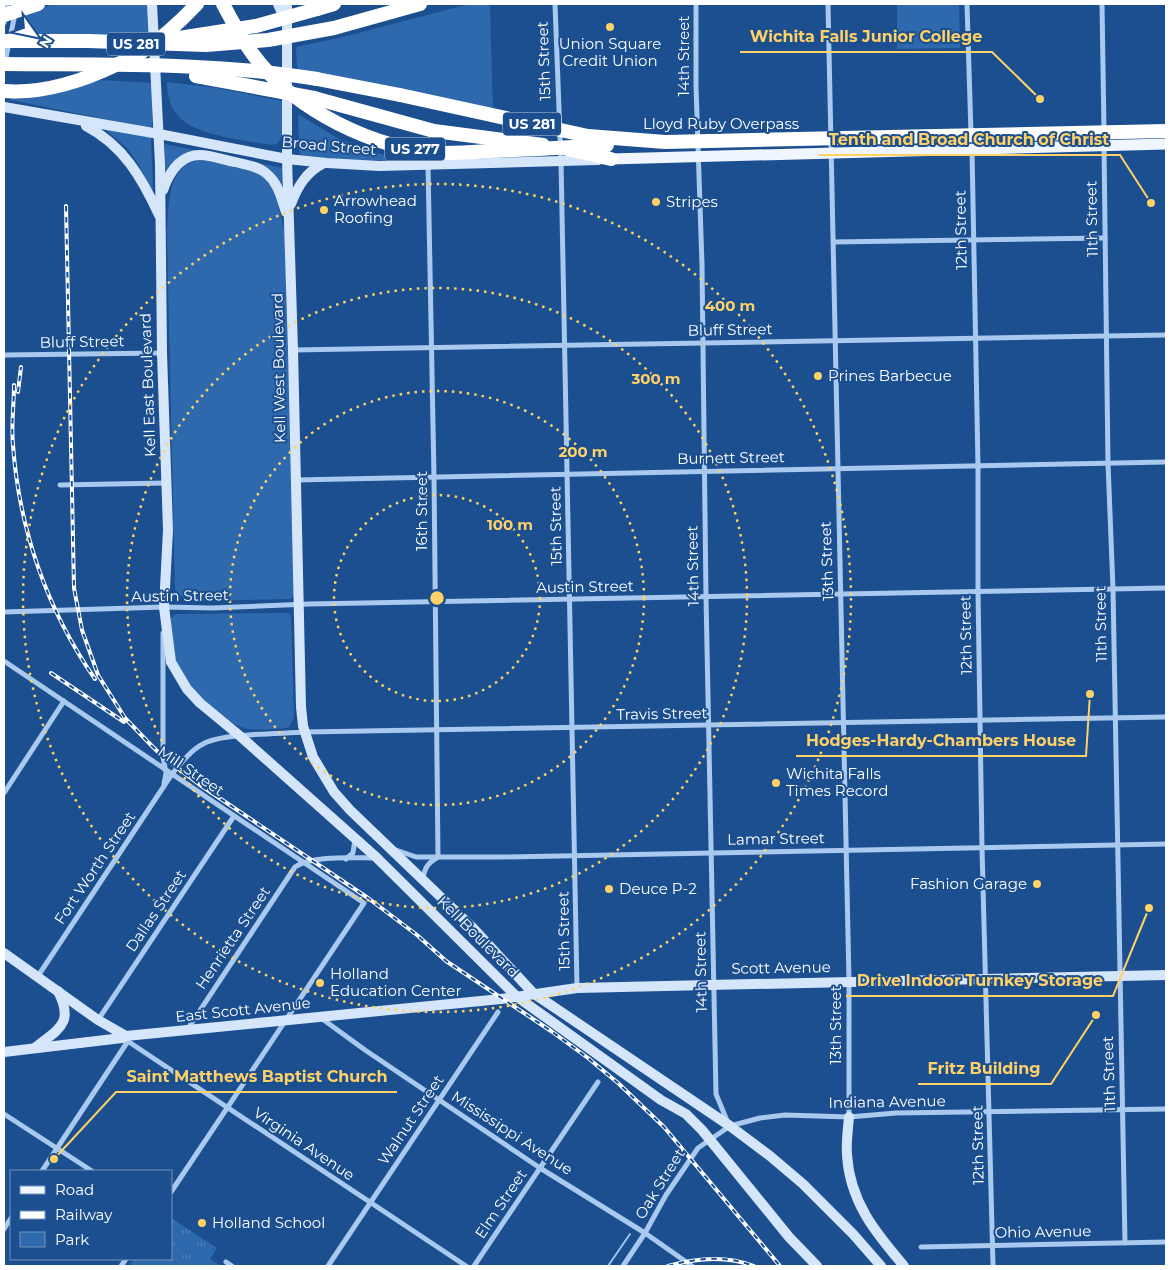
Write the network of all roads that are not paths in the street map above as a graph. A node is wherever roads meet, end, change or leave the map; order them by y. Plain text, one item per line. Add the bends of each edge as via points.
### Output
1 (7, 4) edge
2 (17, 4) edge
3 (38, 4) edge
4 (152, 4) edge
5 (197, 4) edge
6 (224, 4) edge
7 (278, 4) edge
8 (286, 4) edge
9 (334, 4) edge
10 (420, 4) edge
11 (555, 4) edge
12 (696, 4) edge
13 (828, 4) edge
14 (967, 4) edge
15 (1102, 4) edge
16 (4, 15) edge
17 (4, 23) edge
18 (286, 23) junction
19 (4, 40) edge
20 (116, 43) junction
21 (4, 64) edge
22 (91, 65) junction
23 (4, 70) edge
24 (4, 91) edge
25 (4, 107) edge
26 (77, 120) junction
27 (1166, 131) edge
28 (159, 134) junction
29 (665, 142) junction
30 (1166, 144) edge
31 (1104, 146) junction
32 (972, 149) junction
33 (831, 153) junction
34 (560, 154) junction
35 (698, 156) junction
36 (287, 159) junction
37 (611, 159) joint
38 (324, 163) junction
39 (428, 164) junction
40 (160, 197) junction
41 (290, 210) junction
42 (161, 219) junction
43 (290, 224) junction
44 (1105, 238) junction
45 (974, 239) junction
46 (833, 242) junction
47 (1166, 335) edge
48 (1107, 337) junction
49 (975, 338) junction
50 (835, 341) junction
51 (703, 343) junction
52 (564, 346) junction
53 (432, 348) junction
54 (293, 350) junction
55 (162, 353) junction
56 (4, 355) edge
57 (1166, 462) edge
58 (1108, 463) junction
59 (978, 466) junction
60 (838, 469) junction
61 (704, 472) junction
62 (568, 474) junction
63 (434, 477) junction
64 (296, 480) junction
65 (166, 482) junction
66 (60, 485) dead end
67 (1166, 588) edge
68 (1113, 589) junction
69 (978, 591) junction
70 (841, 594) junction
71 (706, 597) junction
72 (570, 600) junction
73 (435, 603) junction
74 (298, 604) junction
75 (164, 607) junction
76 (4, 612) edge
77 (4, 661) edge
78 (64, 701) junction
79 (1166, 717) edge
80 (1116, 718) junction
81 (980, 720) junction
82 (844, 722) junction
83 (708, 725) junction
84 (572, 728) junction
85 (438, 731) junction
86 (305, 732) junction
87 (240, 736) junction
88 (166, 770) junction
89 (172, 774) junction
90 (163, 787) junction
91 (4, 793) edge
92 (234, 816) junction
93 (355, 839) junction
94 (1166, 844) edge
95 (1118, 845) junction
96 (388, 847) junction
97 (982, 848) junction
98 (846, 850) junction
99 (711, 853) junction
100 (575, 856) junction
101 (438, 857) junction
102 (346, 858) junction
103 (376, 858) junction
104 (302, 862) junction
105 (424, 880) junction
106 (4, 953) edge
107 (1166, 975) edge
108 (38, 976) junction
109 (1120, 976) junction
110 (987, 979) junction
111 (849, 981) junction
112 (713, 984) junction
113 (577, 988) junction
114 (57, 990) junction
115 (533, 993) junction
116 (516, 996) junction
117 (498, 1012) dead end
118 (320, 1017) junction
119 (98, 1020) junction
120 (286, 1020) junction
121 (187, 1031) junction
122 (128, 1039) junction
123 (34, 1048) junction
124 (4, 1052) edge
125 (598, 1082) dead end
126 (439, 1100) junction
127 (227, 1108) junction
128 (1166, 1109) edge
129 (1123, 1110) junction
130 (990, 1112) junction
131 (4, 1114) edge
132 (849, 1117) junction
133 (730, 1126) junction
134 (710, 1140) junction
135 (57, 1148) junction
136 (540, 1168) junction
137 (43, 1170) edge
138 (90, 1170) edge
139 (172, 1190) edge
140 (370, 1202) junction
141 (644, 1233) junction
142 (1166, 1242) edge
143 (1125, 1243) junction
144 (993, 1246) junction
145 (921, 1247) dead end
146 (226, 1262) dead end
147 (232, 1266) edge
148 (328, 1266) edge
149 (466, 1266) edge
150 (474, 1266) edge
151 (623, 1266) edge
152 (692, 1266) edge
153 (817, 1266) edge
154 (881, 1266) edge
155 (904, 1266) edge
156 (994, 1266) edge

1 - 17 street
2 - 23 street
3 - 16 highway, bridge
4 - 28 main road, Kell East Boulevard
5 - 24 highway, bridge via 180,22 138,55 94,76 55,87
6 - 29 highway, US 277, bridge via 253,54 279,83 307,106 373,139 408,149 444,153
7 - 18 main road
8 - 18 main road, Kell West Boulevard
9 - 20 highway, bridge via 256,26 188,37
10 - 20 highway, US 281, bridge via 334,28 268,40 206,45
11 - 34 street, 15th Street
12 - 35 street, 14th Street
13 - 33 street, 13th Street
14 - 32 street, 12th Street
15 - 31 street, 11th Street
18 - 36 main road, Kell West Boulevard
19 - 20 highway, US 281, bridge
21 - 22 highway, US 281, bridge
22 - 29 highway, Lloyd Ruby Overpass / US 281, bridge via 135,64 273,72 400,95 588,136
22 - 34 highway, bridge via 204,77 314,98 434,131
25 - 26 main road, Broad Street
26 - 28 main road, Broad Street
26 - 42 main road via 99,132 129,160
27 - 29 highway, Lloyd Ruby Overpass / US 277, bridge
28 - 36 main road, Broad Street
28 - 40 main road, Kell East Boulevard
30 - 31 main road
31 - 32 main road
31 - 44 street, 11th Street
32 - 33 main road
32 - 45 street, 12th Street
33 - 35 main road
33 - 46 street, 13th Street
34 - 37 highway
34 - 39 main road, Broad Street
34 - 52 street, 15th Street
35 - 37 main road
35 - 51 street, 14th Street
36 - 38 main road, Broad Street
36 - 41 main road, Kell West Boulevard
38 - 39 main road, Broad Street
38 - 41 main road via 314,168 296,189
39 - 53 street, 16th Street
40 - 42 main road, Kell East Boulevard
40 - 43 main road via 169,174 185,159 200,155 210,157 257,167 266,172 277,185
41 - 43 main road, Kell West Boulevard
42 - 55 main road, Kell East Boulevard
43 - 54 main road, Kell West Boulevard
44 - 45 street
44 - 48 street, 11th Street
45 - 46 street
45 - 49 street, 12th Street
46 - 50 street, 13th Street
47 - 48 street, Bluff Street
48 - 49 street, Bluff Street
48 - 58 street, 11th Street
49 - 50 street, Bluff Street
49 - 59 street, 12th Street
50 - 51 street, Bluff Street
50 - 60 street, 13th Street
51 - 52 street, Bluff Street
51 - 61 street, 14th Street
52 - 53 street, Bluff Street
52 - 62 street, 15th Street
53 - 54 street, Bluff Street
53 - 63 street, 16th Street
54 - 64 main road, Kell West Boulevard
55 - 56 street, Bluff Street
55 - 65 main road, Kell East Boulevard
57 - 58 street, Burnett Street
58 - 59 street, Burnett Street
58 - 68 street, 11th Street
59 - 60 street, Burnett Street
59 - 69 street, 12th Street
60 - 61 street, Burnett Street
60 - 70 street, 13th Street
61 - 62 street, Burnett Street
61 - 71 street, 14th Street
62 - 63 street, Burnett Street
62 - 72 street, 15th Street
63 - 64 street, Burnett Street
63 - 73 street, 16th Street
64 - 74 main road, Kell West Boulevard
65 - 66 street
65 - 75 main road, Kell East Boulevard via 168,530
67 - 68 street, Austin Street
68 - 69 street, Austin Street
68 - 80 street, 11th Street
69 - 70 street, Austin Street
69 - 81 street, 12th Street
70 - 71 street, Austin Street
70 - 82 street, 13th Street
71 - 72 street, Austin Street
71 - 83 street, 14th Street
72 - 73 street, Austin Street
72 - 84 street, 15th Street
73 - 74 street, Austin Street
73 - 85 street, 16th Street
74 - 75 street, Austin Street
74 - 86 main road, Kell West Boulevard via 300,707
75 - 76 street, Austin Street
75 - 87 main road, Kell East Boulevard via 171,662 178,675 200,703
75 - 88 street via 163,757
77 - 78 street, Mill Street
78 - 88 street, Mill Street
78 - 91 street
79 - 80 street, Travis Street
80 - 81 street, Travis Street
80 - 95 street, 11th Street
81 - 82 street, Travis Street
81 - 97 street, 12th Street
82 - 83 street, Travis Street
82 - 98 street, 13th Street
83 - 84 street, Travis Street
83 - 99 street, 14th Street
84 - 85 street, Travis Street
84 - 100 street, 15th Street
85 - 86 street, Travis Street
85 - 101 street, 16th Street
86 - 87 street, Travis Street
86 - 96 main road, Kell Boulevard via 312,757 334,792
87 - 89 street, Travis Street via 203,744
87 - 93 main road, Kell Boulevard
88 - 89 street, Mill Street
88 - 90 street
89 - 90 street, Fort Worth Street
89 - 92 street, Mill Street
90 - 108 street, Fort Worth Street
92 - 104 street, Mill Street
92 - 119 street, Dallas Street
93 - 102 street via 353,853
93 - 103 main road, Kell Boulevard
94 - 95 street, Lamar Street
95 - 97 street, Lamar Street
95 - 109 street, 11th Street
96 - 101 street, Lamar Street via 411,856
96 - 105 main road, Kell Boulevard
97 - 98 street, Lamar Street
97 - 110 street, 12th Street
98 - 99 street, Lamar Street
98 - 111 street, 13th Street
99 - 100 street, Lamar Street
99 - 112 street, 14th Street
100 - 101 street, Lamar Street
100 - 113 street, 15th Street
101 - 105 street via 426,866
102 - 103 street
102 - 104 street
103 - 116 main road, Kell Boulevard
104 - 120 street, Mill Street via 364,903
104 - 121 street, Henrietta Street via 295,867
105 - 115 main road, Kell Boulevard
106 - 108 main road
107 - 109 main road, Scott Avenue
108 - 114 main road
109 - 110 main road, Scott Avenue
109 - 129 street, 11th Street
110 - 111 main road, Scott Avenue
110 - 130 street, 12th Street
111 - 112 main road, Scott Avenue
111 - 132 street, 13th Street
112 - 113 main road, Scott Avenue
112 - 133 street, 14th Street via 716,1094
113 - 115 main road, Scott Avenue
114 - 119 main road
114 - 123 main road via 66,1011 61,1026
115 - 116 main road, Scott Avenue
115 - 133 main road, Kell Boulevard
116 - 118 main road, East Scott Avenue
116 - 134 main road, Kell Boulevard via 661,1100 686,1114
117 - 126 street, Walnut Street
118 - 120 main road, East Scott Avenue
118 - 126 street, Mississippi Avenue
119 - 122 main road
120 - 121 main road, East Scott Avenue
120 - 127 street
121 - 122 main road, East Scott Avenue
122 - 123 main road, East Scott Avenue
122 - 127 street, Virginia Avenue
122 - 135 street
123 - 124 main road, East Scott Avenue
125 - 136 street, Elm Street
126 - 136 street, Mississippi Avenue
126 - 140 street, Walnut Street
127 - 139 street
127 - 140 street, Virginia Avenue
128 - 129 street, Indiana Avenue
129 - 130 street, Indiana Avenue
129 - 143 street, 11th Street
130 - 132 street, Indiana Avenue
130 - 144 street, 12th Street
131 - 135 street
132 - 133 street, Indiana Avenue via 785,1115
132 - 155 main road via 847,1155 857,1202
133 - 134 street, Oak Street
133 - 154 main road, Kell Boulevard via 803,1184
134 - 141 street, Oak Street via 690,1159
134 - 153 main road, Kell Boulevard via 789,1237
135 - 137 street
135 - 138 street
136 - 141 street, Mississippi Avenue
136 - 150 street, Elm Street
140 - 148 street, Walnut Street
140 - 149 street, Virginia Avenue
141 - 151 street, Oak Street
141 - 152 street, Mississippi Avenue
142 - 143 street, Ohio Avenue
143 - 144 street, Ohio Avenue
144 - 145 street, Ohio Avenue
144 - 156 street, 12th Street
146 - 147 street

